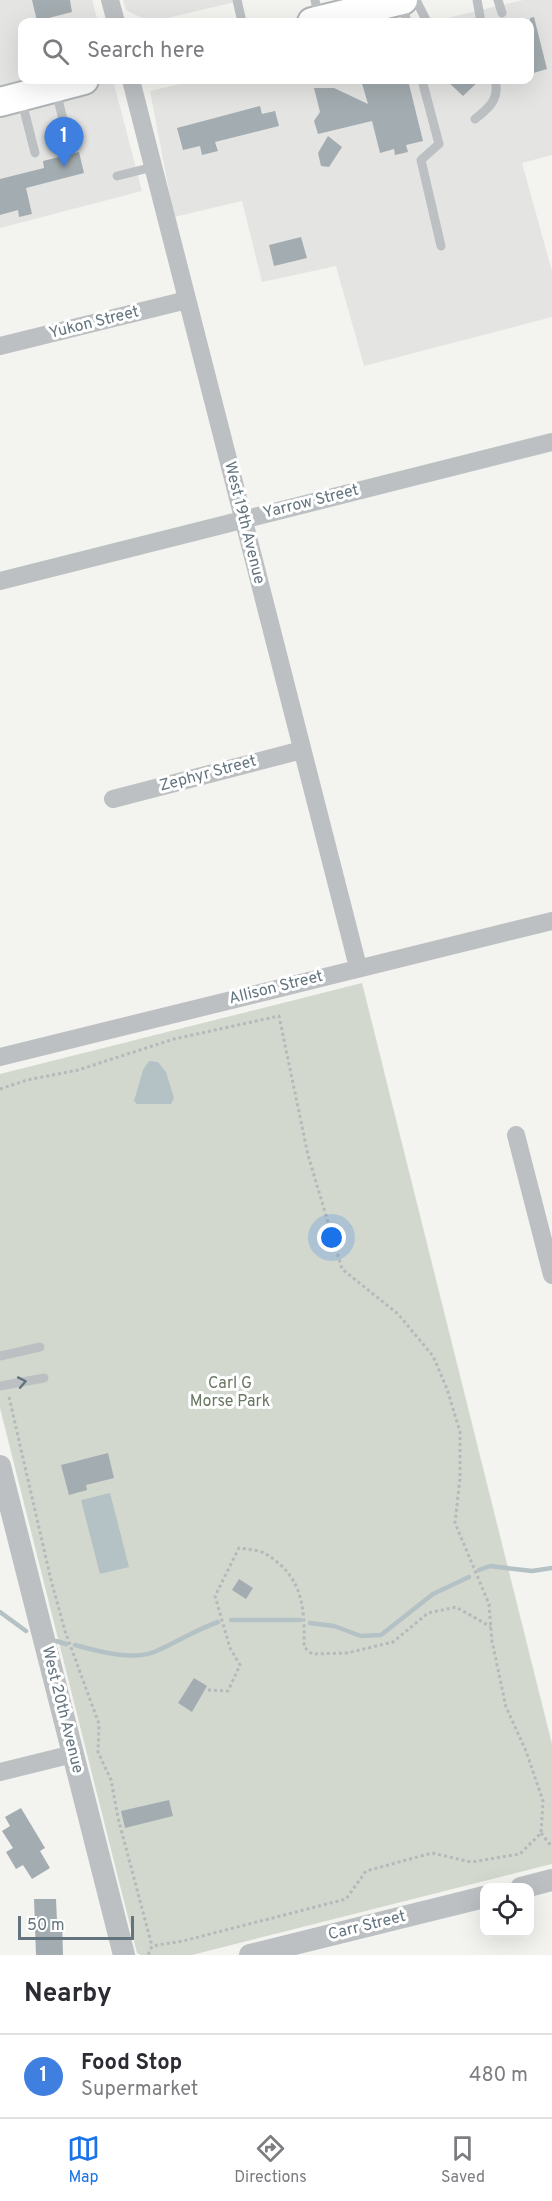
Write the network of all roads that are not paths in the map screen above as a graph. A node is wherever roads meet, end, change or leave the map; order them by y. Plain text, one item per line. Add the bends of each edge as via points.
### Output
1 (110, 0) edge
2 (237, 0) edge
3 (402, 0) edge
4 (416, 0) edge
5 (477, 0) edge
6 (498, 0) edge
7 (502, 13) dead end
8 (316, 14) edge
9 (115, 18) edge
10 (241, 18) edge
11 (351, 18) edge
12 (406, 18) edge
13 (425, 18) edge
14 (480, 18) edge
15 (65, 84) edge
16 (131, 84) edge
17 (423, 84) edge
18 (496, 84) edge
19 (32, 91) edge
20 (475, 120) dead end
21 (69, 144) dead end
22 (35, 153) dead end
23 (153, 167) junction
24 (117, 176) dead end
25 (441, 246) dead end
26 (187, 300) junction
27 (0, 346) edge
28 (552, 442) edge
29 (243, 519) junction
30 (0, 581) edge
31 (302, 750) junction
32 (113, 799) dead end
33 (552, 921) edge
34 (358, 967) junction
35 (0, 1058) edge
36 (516, 1135) dead end
37 (552, 1275) edge
38 (40, 1347) dead end
39 (0, 1356) edge
40 (44, 1378) dead end
41 (3, 1386) edge
42 (0, 1466) edge
43 (73, 1754) junction
44 (0, 1772) edge
45 (552, 1880) edge
46 (534, 1884) edge
47 (480, 1898) edge
48 (124, 1955) edge
49 (250, 1955) edge

1 - 9 street
2 - 10 lane
3 - 11 main road
3 - 12 lane
4 - 13 lane
5 - 14 lane
6 - 7 lane
8 - 11 main road
15 - 19 main road
16 - 23 street, West 19th Avenue
17 - 25 lane via 439,144 422,160
18 - 20 lane via 492,106
19 - 21 lane
19 - 22 lane
23 - 24 lane
23 - 26 street, West 19th Avenue
26 - 27 street, Yukon Street
26 - 29 street, West 19th Avenue
28 - 29 street, Yarrow Street
29 - 30 street, Yarrow Street
29 - 31 street, West 19th Avenue
31 - 32 street, Zephyr Street
31 - 34 street, West 19th Avenue
33 - 34 street, Allison Street
34 - 35 street, Allison Street
36 - 37 street
38 - 39 lane
41 -> 40 lane
42 - 43 street, West 20th Avenue
43 - 44 street
43 - 48 street, West 20th Avenue
45 - 46 street
47 - 49 street, Carr Street

